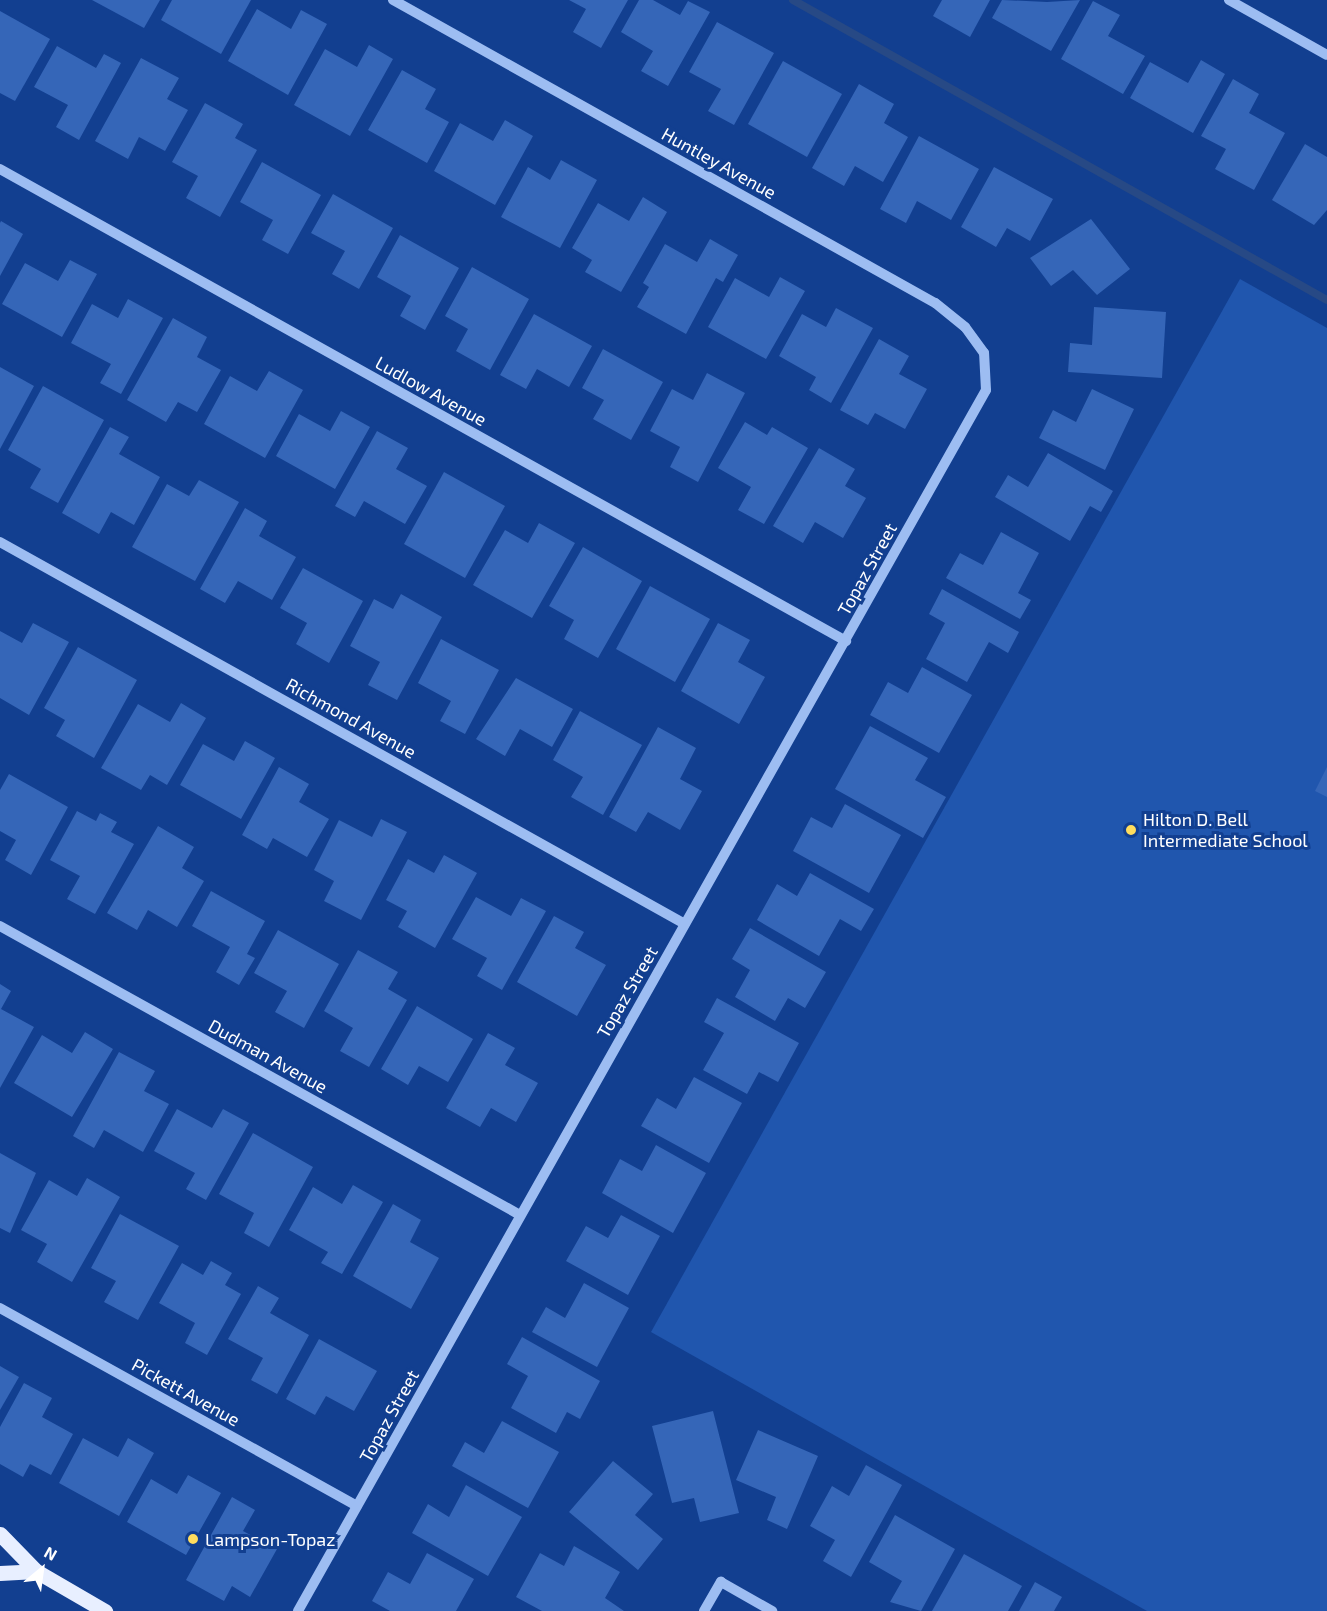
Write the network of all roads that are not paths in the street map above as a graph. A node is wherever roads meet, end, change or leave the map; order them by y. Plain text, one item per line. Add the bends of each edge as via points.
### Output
1 (393, 0) edge
2 (1229, 0) edge
3 (1327, 55) edge
4 (0, 169) edge
5 (986, 390) joint
6 (0, 542) edge
7 (846, 641) junction
8 (685, 924) junction
9 (0, 926) edge
10 (520, 1215) junction
11 (0, 1308) edge
12 (357, 1506) junction
13 (0, 1534) edge
14 (36, 1571) junction
15 (0, 1573) edge
16 (105, 1611) edge
17 (298, 1611) edge
18 (704, 1611) edge
19 (772, 1611) edge

1 - 5 street, Huntley Avenue via 935,303 965,327 984,353
2 - 3 street
4 - 7 street, Ludlow Avenue
5 - 7 street, Topaz Street
6 - 8 street, Richmond Avenue
7 - 8 street, Topaz Street
8 - 10 street, Topaz Street
9 - 10 street, Dudman Avenue
10 - 12 street, Topaz Street
11 - 12 street, Pickett Avenue
12 - 17 street, Topaz Street
13 - 14 main road
14 - 15 main road
14 - 16 main road
18 - 19 street via 721,1582

